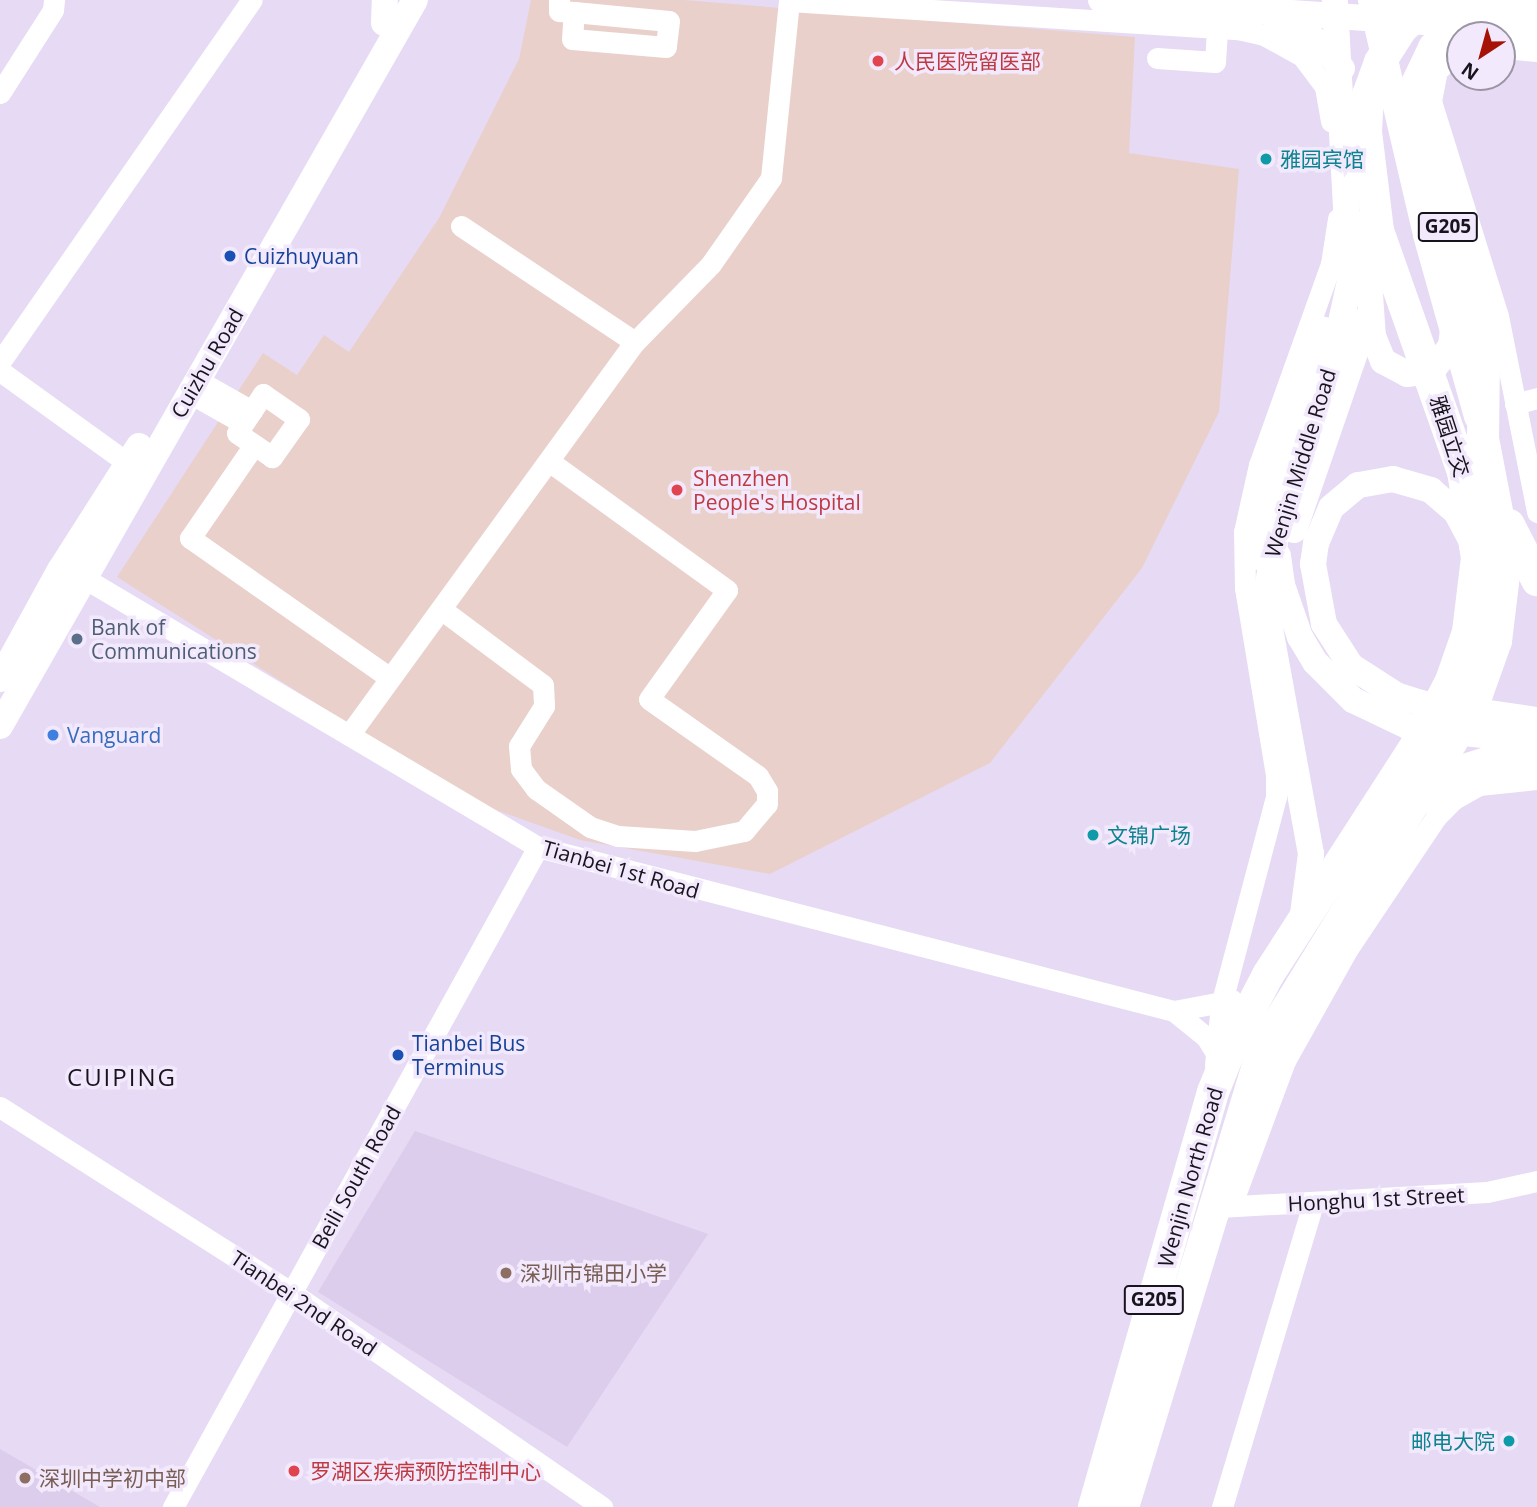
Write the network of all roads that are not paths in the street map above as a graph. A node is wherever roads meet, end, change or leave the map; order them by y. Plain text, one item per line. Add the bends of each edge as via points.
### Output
1 (54, 0) edge
2 (252, 0) edge
3 (398, 0) edge
4 (415, 0) edge
5 (789, 0) edge
6 (1375, 0) edge
7 (1434, 0) edge
8 (1337, 6) edge
9 (1537, 8) edge
10 (385, 12) edge
11 (1105, 12) edge
12 (1271, 14) junction
13 (1218, 19) junction
14 (1446, 28) edge
15 (1537, 30) edge
16 (1516, 34) edge
17 (1446, 41) edge
18 (1516, 44) edge
19 (1537, 51) edge
20 (1157, 58) dead end
21 (1383, 61) junction
22 (1446, 63) edge
23 (0, 93) edge
24 (1365, 191) junction
25 (461, 226) dead end
26 (1359, 298) junction
27 (1453, 329) junction
28 (635, 342) junction
29 (0, 362) edge
30 (0, 371) edge
31 (193, 387) junction
32 (1537, 398) edge
33 (1515, 404) junction
34 (248, 417) junction
35 (1483, 439) junction
36 (254, 445) junction
37 (548, 461) junction
38 (129, 464) junction
39 (1497, 499) junction
40 (1537, 512) edge
41 (1477, 558) junction
42 (84, 578) junction
43 (1537, 580) edge
44 (1273, 594) junction
45 (440, 609) junction
46 (390, 678) junction
47 (0, 679) edge
48 (1537, 720) edge
49 (0, 726) edge
50 (349, 735) junction
51 (1537, 741) edge
52 (1537, 764) edge
53 (1537, 779) edge
54 (1401, 823) junction
55 (538, 847) junction
56 (1336, 868) joint
57 (1301, 923) junction
58 (1268, 975) junction
59 (1221, 1005) junction
60 (1174, 1011) junction
61 (1216, 1053) junction
62 (1213, 1092) junction
63 (0, 1107) edge
64 (1537, 1181) edge
65 (1312, 1204) junction
66 (1223, 1207) junction
67 (292, 1293) junction
68 (173, 1507) edge
69 (602, 1507) edge
70 (1094, 1507) edge
71 (1123, 1507) edge
72 (1222, 1507) edge

1 - 23 street via 53,10
2 - 29 street
3 - 10 main road, Cuizhu Road
4 - 31 main road, Cuizhu Road
5 - 11 street
5 - 28 street via 771,178 711,264
6 - 9 main road
6 - 21 main road
7 - 24 highway, 雅园立交 / G205 via 1402,28 1373,78 1366,112
8 - 12 main road
8 - 14 main road
8 - 21 main road via 1364,27
8 - 26 main road, Wenjin Middle Road via 1350,233
10 - 38 main road, Cuizhu Road
11 - 13 main road
12 - 13 main road
12 - 24 main road via 1319,42 1342,68 1352,95
13 - 20 street via 1215,62
13 - 59 street via 1264,35 1294,51 1315,70 1330,110 1338,215 1331,264 1259,465 1246,519 1245,588 1276,797
15 - 16 highway, G205
17 - 35 highway, 雅园立交 / G205 via 1434,48 1413,90 1427,163 1471,298 1484,357
18 - 19 street
21 - 27 main road
22 - 33 street via 1437,70 1431,102 1498,316
24 - 26 main road
24 - 41 highway, 雅园立交 / G205 via 1455,441
24 - 44 main road via 1355,243 1262,500 1257,547
25 - 28 street
26 - 27 main road via 1376,350 1394,369 1420,374 1432,371 1451,346
26 - 44 main road, Wenjin Middle Road via 1336,345 1280,512
26 - 44 main road via 1360,345
27 - 35 main road
28 - 37 street
30 - 38 street
31 - 34 street
31 - 42 main road, Cuizhu Road
32 - 33 street
33 - 40 street
34 - 36 street via 237,433
34 - 36 street via 264,394 299,419 272,457
35 - 39 highway, G205
36 - 46 street via 190,538
37 - 45 street
37 - 45 street via 727,590 649,699 758,776 767,791 767,804 744,831 695,841 618,836 590,827 536,789 521,769 519,746 544,706 543,685
38 - 47 main road, Cuizhu Road via 60,570
39 - 43 highway
39 - 54 highway, G205 via 1506,558 1496,641 1465,718
41 - 48 main road via 1471,538 1446,502 1414,482 1393,479 1358,485 1331,508 1316,543 1313,564 1324,624 1343,655 1371,682 1420,703
41 - 56 highway, 雅园立交 / G205 via 1468,632 1446,692
42 - 49 main road, Cuizhu Road
42 - 50 street, Tianbei 1st Road
44 - 51 main road via 1315,662 1342,691 1379,716 1409,727
44 - 57 main road, Wenjin Middle Road via 1311,854
45 - 46 street
46 - 50 street
50 - 55 street, Tianbei 1st Road
52 - 54 highway via 1487,763 1461,771 1429,793
53 - 66 street via 1479,785 1454,799 1436,817 1347,950 1285,1061
54 - 66 highway, Wenjin North Road / G205 via 1263,1048
55 - 60 street, Tianbei 1st Road
55 - 67 street, Beili South Road
56 - 57 highway, Wenjin North Road / G205
57 - 58 highway, Wenjin North Road / G205
58 - 59 street, Tianbei 1st Road
58 - 62 highway, Wenjin North Road / G205
59 - 60 street, Tianbei 1st Road
59 - 61 street
60 - 61 street, Tianbei 1st Road via 1206,1037
61 - 62 street
62 - 70 highway, Wenjin North Road / G205
63 - 67 street, Tianbei 2nd Road
64 - 65 street, Honghu 1st Street via 1487,1192
65 - 66 street, Honghu 1st Street
65 - 72 street
66 - 71 highway, Wenjin North Road / G205
67 - 68 street, Beili South Road
67 - 69 street, Tianbei 2nd Road

